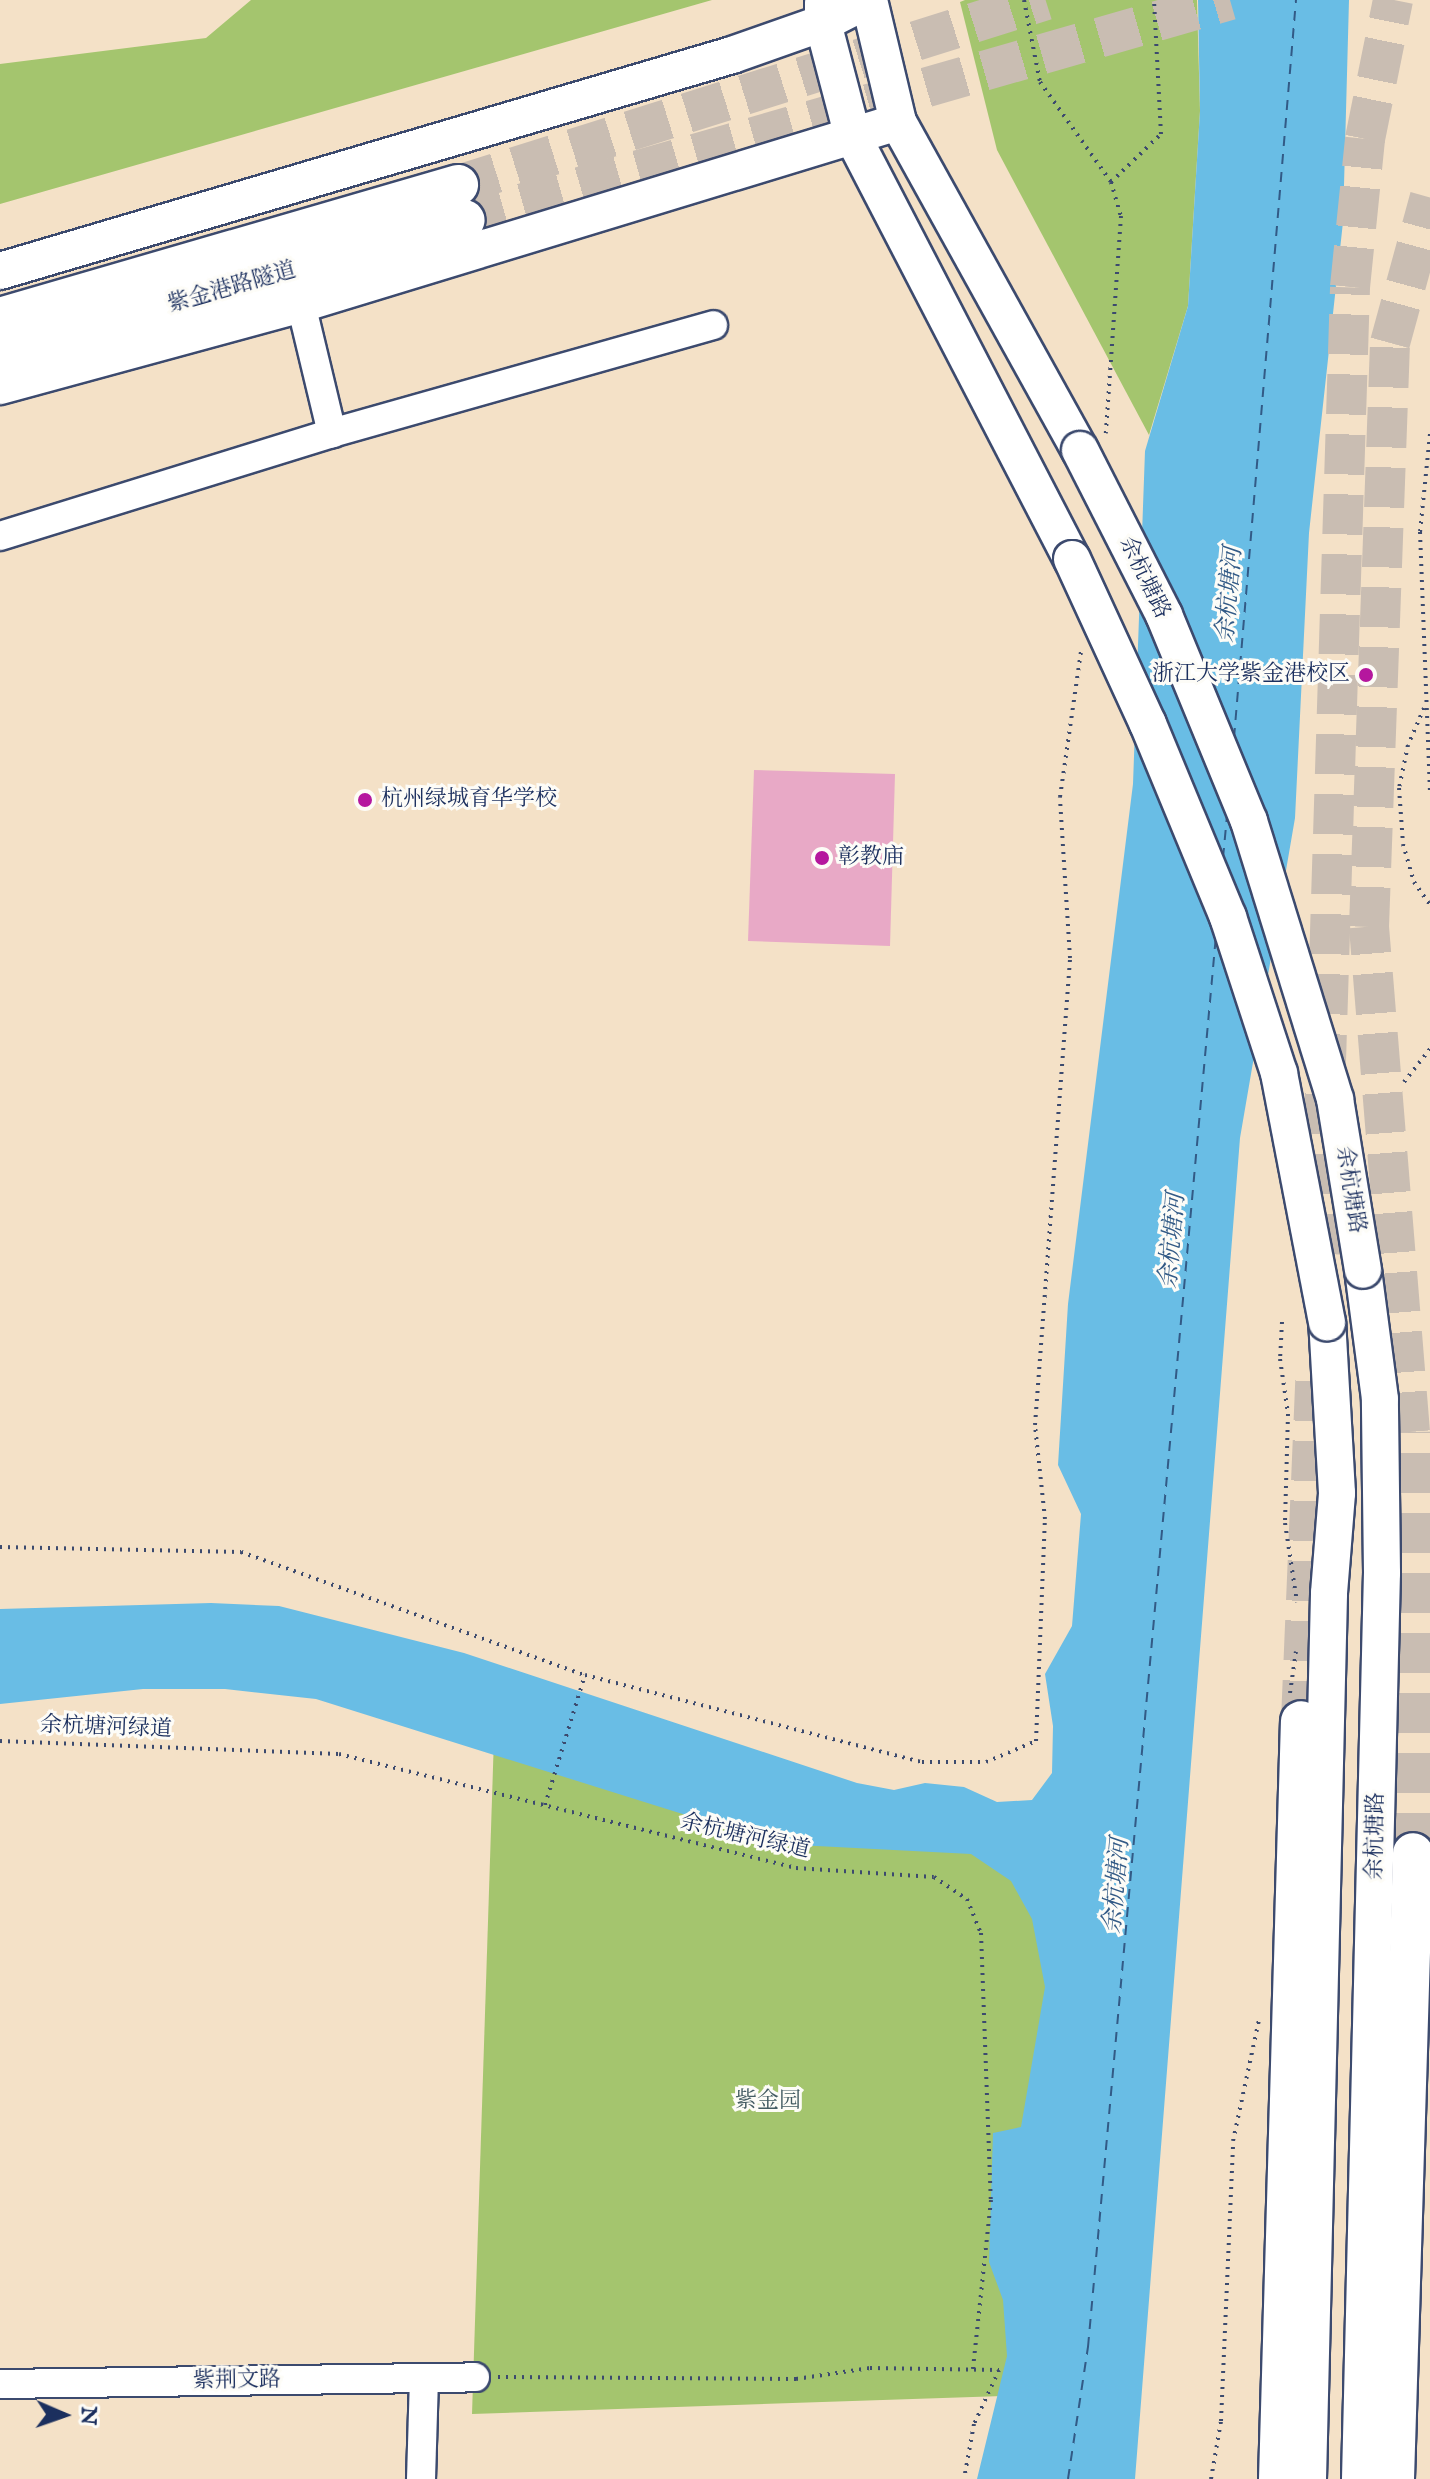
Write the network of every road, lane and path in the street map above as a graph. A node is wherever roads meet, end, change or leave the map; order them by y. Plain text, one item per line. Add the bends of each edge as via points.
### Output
1 (868, 0) edge
2 (1024, 0) edge
3 (1154, 0) edge
4 (823, 11) edge
5 (898, 122) junction
6 (853, 137) junction
7 (1111, 182) junction
8 (0, 271) edge
9 (301, 304) junction
10 (0, 318) edge
11 (713, 325) dead end
12 (0, 356) edge
13 (0, 386) edge
14 (332, 433) junction
15 (1430, 434) edge
16 (1093, 446) junction
17 (0, 536) edge
18 (1430, 593) edge
19 (1423, 601) junction
20 (1082, 640) dead end
21 (1425, 705) junction
22 (1430, 794) edge
23 (1430, 905) edge
24 (1430, 1049) edge
25 (1404, 1082) dead end
26 (0, 1547) edge
27 (585, 1675) junction
28 (1301, 1721) tunnel mouth
29 (0, 1741) edge
30 (545, 1805) junction
31 (1413, 1853) tunnel mouth
32 (973, 2369) junction
33 (475, 2377) joint
34 (424, 2379) junction
35 (0, 2384) edge
36 (421, 2479) edge
37 (964, 2479) edge
38 (1279, 2479) edge
39 (1308, 2479) edge
40 (1360, 2479) edge
41 (1394, 2479) edge

1 - 4 main road
1 - 5 main road, 余杭塘路
2 - 7 path via 1040,82
3 - 7 path via 1161,134
4 - 6 main road, 余杭塘路
4 - 8 main road via 701,64
5 - 6 main road
5 - 16 main road, 余杭塘路
6 - 9 main road
6 - 39 main road, 余杭塘路, bridge via 1072,559 1148,724 1228,917 1279,1073 1327,1322 1337,1493 1329,1593
7 - 16 path via 1121,216
9 - 13 main road
9 - 14 street
10 - 12 highway, 紫金港路隧道 via 461,202
11 - 14 street
14 - 17 street
15 - 19 path via 1420,532
16 - 40 main road, 余杭塘路, bridge via 1258,849 1335,1099 1380,1399 1382,1573
18 - 19 path
19 - 21 path
20 - 27 path via 1060,797 1070,958 1035,1425 1045,1519 1036,1741 986,1762 922,1762
21 - 22 path
21 - 23 path via 1408,745 1399,788 1403,844 1414,882
24 - 25 path
26 - 27 path via 241,1552
27 - 30 path
28 - 38 highway
29 - 30 path, 余杭塘河绿道 via 339,1754
30 - 32 path, 余杭塘河绿道 via 796,1868 934,1877 967,1899 981,1933 991,2200
31 - 41 highway
32 - 33 path via 870,2368 796,2379
32 - 37 path via 999,2370 974,2424
33 - 34 street, 紫荆文路
34 - 35 street, 紫荆文路
34 - 36 street

